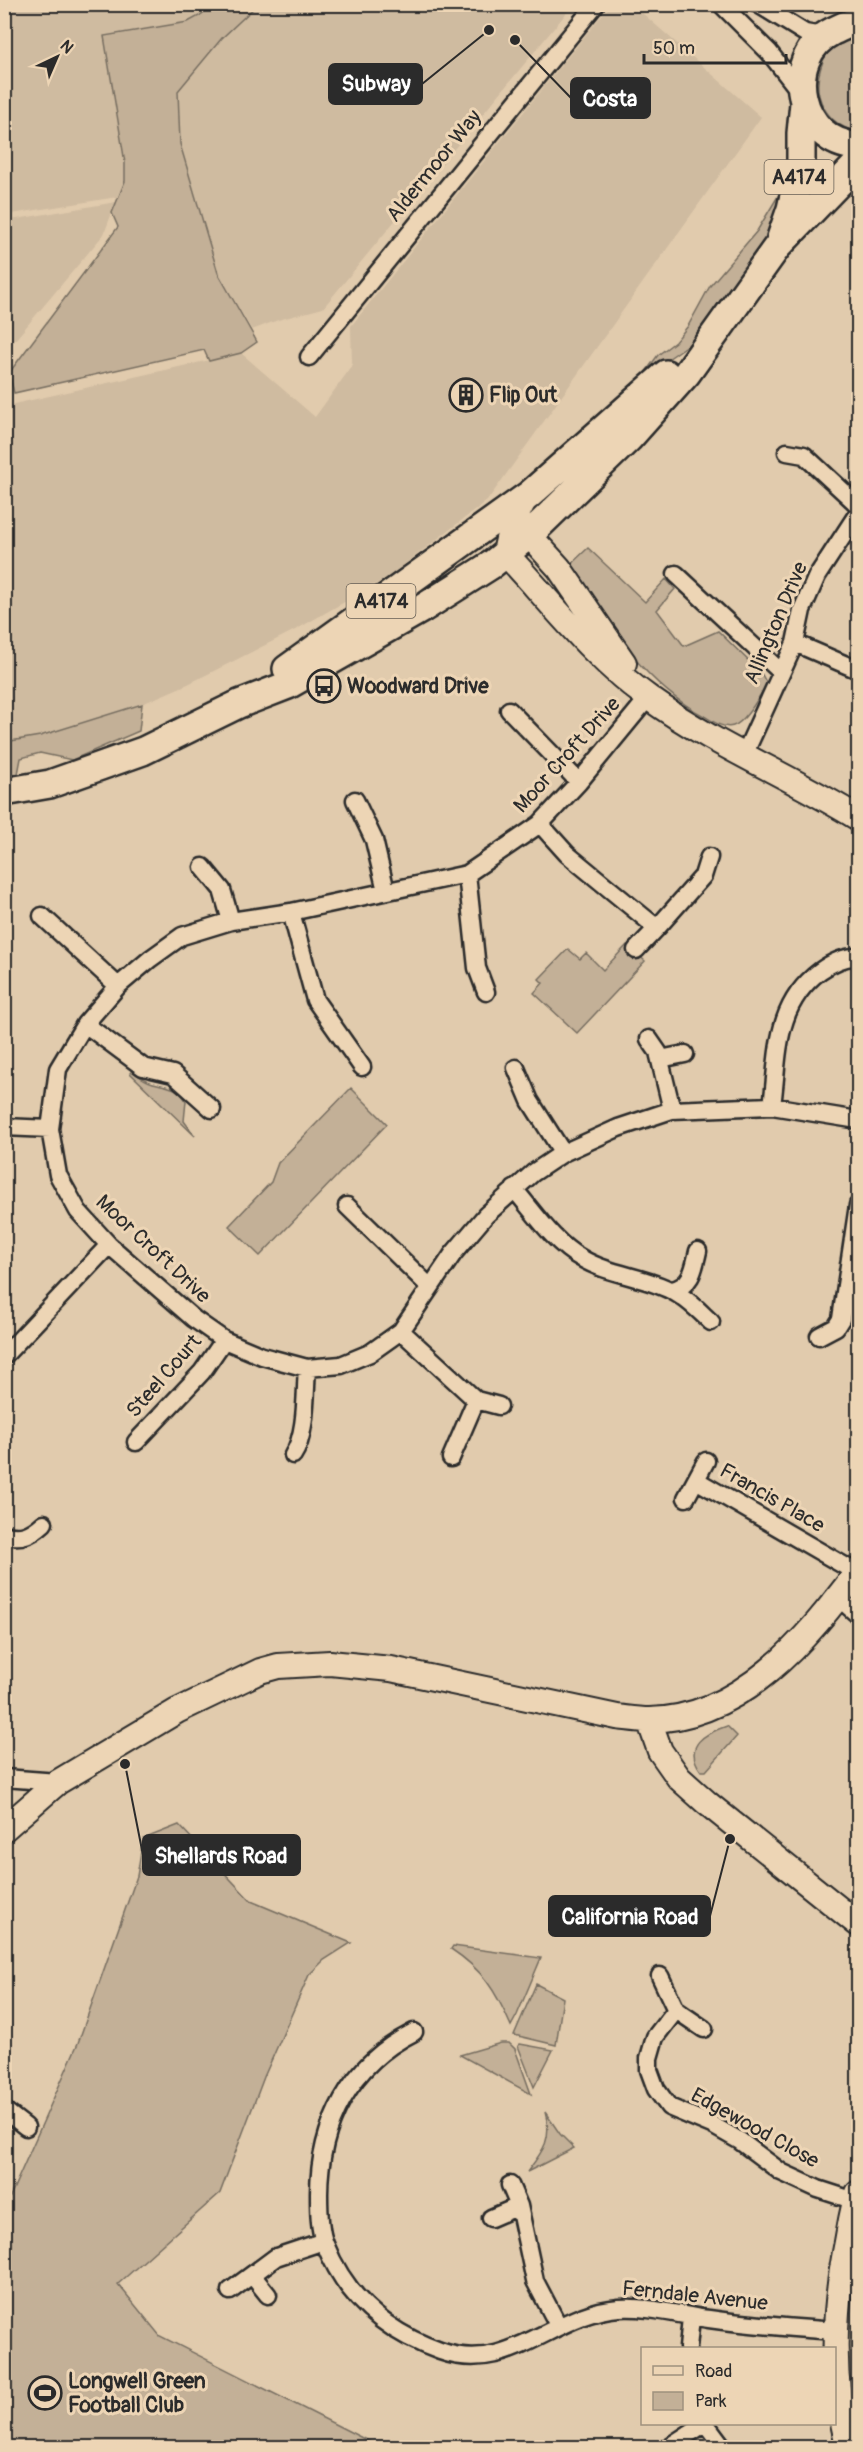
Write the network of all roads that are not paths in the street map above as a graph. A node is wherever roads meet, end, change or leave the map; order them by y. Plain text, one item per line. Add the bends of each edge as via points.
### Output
1 (596, 4) edge
2 (721, 4) edge
3 (758, 4) edge
4 (854, 4) edge
5 (839, 30) edge
6 (803, 98) junction
7 (858, 146) edge
8 (858, 164) edge
9 (777, 248) junction
10 (726, 318) junction
11 (309, 357) dead end
12 (787, 452) dead end
13 (525, 499) junction
14 (858, 505) edge
15 (858, 513) edge
16 (514, 543) junction
17 (676, 574) dead end
18 (348, 624) junction
19 (795, 643) junction
20 (858, 670) edge
21 (781, 672) junction
22 (648, 698) junction
23 (239, 704) junction
24 (509, 710) dead end
25 (744, 755) junction
26 (579, 782) junction
27 (4, 792) edge
28 (355, 800) dead end
29 (858, 818) edge
30 (540, 824) junction
31 (709, 857) dead end
32 (203, 867) dead end
33 (467, 874) junction
34 (386, 891) junction
35 (291, 912) junction
36 (42, 916) dead end
37 (231, 921) junction
38 (657, 928) junction
39 (636, 950) dead end
40 (858, 957) edge
41 (118, 986) junction
42 (486, 992) dead end
43 (85, 1024) junction
44 (649, 1039) dead end
45 (685, 1054) dead end
46 (660, 1059) junction
47 (362, 1067) dead end
48 (516, 1068) dead end
49 (772, 1106) junction
50 (212, 1109) dead end
51 (672, 1110) junction
52 (858, 1120) edge
53 (4, 1127) edge
54 (50, 1129) junction
55 (563, 1153) junction
56 (514, 1189) junction
57 (858, 1204) edge
58 (347, 1206) dead end
59 (109, 1245) junction
60 (698, 1251) dead end
61 (430, 1287) junction
62 (672, 1290) junction
63 (711, 1322) dead end
64 (401, 1331) junction
65 (819, 1335) dead end
66 (224, 1340) junction
67 (4, 1356) edge
68 (307, 1368) junction
69 (476, 1400) junction
70 (499, 1406) dead end
71 (136, 1442) dead end
72 (293, 1455) dead end
73 (451, 1458) dead end
74 (706, 1461) dead end
75 (696, 1480) junction
76 (686, 1498) dead end
77 (44, 1523) dead end
78 (4, 1534) edge
79 (858, 1572) edge
80 (839, 1598) junction
81 (858, 1615) edge
82 (649, 1720) junction
83 (4, 1778) edge
84 (58, 1782) junction
85 (4, 1829) edge
86 (858, 1924) edge
87 (660, 1976) dead end
88 (676, 2010) junction
89 (704, 2029) dead end
90 (414, 2032) dead end
91 (4, 2110) edge
92 (26, 2127) dead end
93 (510, 2185) dead end
94 (857, 2197) edge
95 (519, 2206) junction
96 (491, 2218) dead end
97 (324, 2241) junction
98 (252, 2275) junction
99 (230, 2291) dead end
100 (268, 2295) dead end
101 (691, 2317) junction
102 (558, 2325) junction
103 (835, 2331) junction
104 (688, 2347) edge
105 (835, 2347) edge
106 (836, 2376) edge
107 (703, 2425) edge
108 (706, 2425) edge
109 (850, 2432) edge
110 (667, 2448) edge
111 (724, 2448) edge

1 - 11 street, Aldermoor Way
2 - 6 street via 769,52
3 - 5 street via 805,33
4 - 5 main road, A4174
5 - 6 main road, A4174 via 809,52 801,78
6 - 7 main road, A4174 via 825,134
6 - 9 main road, A4174 via 801,165
8 - 9 main road, A4174
9 - 10 main road, A4174
10 - 13 main road, A4174
10 - 16 main road, A4174 via 687,373 629,438
12 - 14 street via 804,455
13 - 16 street via 511,525
13 - 18 main road, A4174
15 - 19 street, Allington Drive via 817,576 802,610
16 - 18 main road, A4174 via 494,542 420,588
16 - 22 street via 559,568
16 - 23 main road, A4174 via 491,565 423,608 288,685
17 - 21 street
18 - 23 main road, A4174
19 - 20 street
19 - 21 street, Allington Drive
21 - 25 street, Allington Drive
22 - 25 street
22 - 26 street, Moor Croft Drive
23 - 27 main road, A4174 via 143,752 50,784
24 - 26 street
25 - 29 street
26 - 30 street, Moor Croft Drive
28 - 34 street via 375,840
30 - 33 street, Moor Croft Drive
30 - 38 street via 567,854
31 - 38 street via 703,876
32 - 37 street via 222,890
33 - 34 street, Moor Croft Drive
33 - 42 street via 477,968
34 - 35 street, Moor Croft Drive
35 - 37 street, Moor Croft Drive
35 - 47 street via 315,1000
36 - 41 street
37 - 41 street, Moor Croft Drive via 182,936
38 - 39 street
40 - 49 street via 829,965 807,981 792,999 784,1019
41 - 43 street, Moor Croft Drive
43 - 50 street via 143,1067 173,1074
43 - 54 street, Moor Croft Drive via 58,1069
44 - 46 street
45 - 46 street
46 - 51 street
48 - 55 street via 530,1101
49 - 51 street, Moor Croft Drive
49 - 52 street, Moor Croft Drive
51 - 55 street, Moor Croft Drive via 618,1128
53 - 54 street
54 - 59 street, Moor Croft Drive via 58,1175 78,1211
55 - 56 street, Moor Croft Drive
56 - 61 street, Moor Croft Drive via 486,1215
56 - 62 street via 578,1257 597,1267
57 - 65 street via 841,1319 836,1328
58 - 61 street
59 - 66 street, Moor Croft Drive
59 - 67 street
60 - 62 street via 687,1282
61 - 64 street, Moor Croft Drive
62 - 63 street
64 - 68 street, Moor Croft Drive via 370,1353 341,1365
64 - 69 street
66 - 68 street, Moor Croft Drive via 262,1356
66 - 71 street, Steel Court via 202,1372
68 - 72 street via 301,1432
69 - 70 street
69 - 73 street
74 - 75 street, Francis Place
75 - 76 street, Francis Place
75 - 79 street, Francis Place
77 - 78 street via 24,1537
79 - 80 street
80 - 81 street
80 - 82 street via 794,1647 740,1693 709,1708
82 - 84 street via 617,1717 392,1669 330,1663 278,1666 177,1711
82 - 86 street via 660,1750 679,1778
83 - 84 street
84 - 85 street
87 - 88 street
88 - 89 street
88 - 94 street, Edgewood Close via 655,2037 649,2058 656,2089 669,2107 740,2141 781,2172 818,2189
90 - 97 street, Ferndale Avenue via 370,2063 337,2108 319,2167
91 - 92 street
93 - 95 street
94 - 103 street via 839,2281
95 - 96 street
95 - 102 street via 535,2281
97 - 98 street via 276,2257
97 - 102 street, Ferndale Avenue via 339,2273 368,2310 387,2326 440,2351 470,2358 497,2355 529,2343
98 - 99 street
98 - 100 street
101 - 102 street, Ferndale Avenue via 619,2308
101 - 103 street, Ferndale Avenue
101 - 104 street
103 - 105 street
106 - 109 street
107 - 110 street
108 - 111 street

